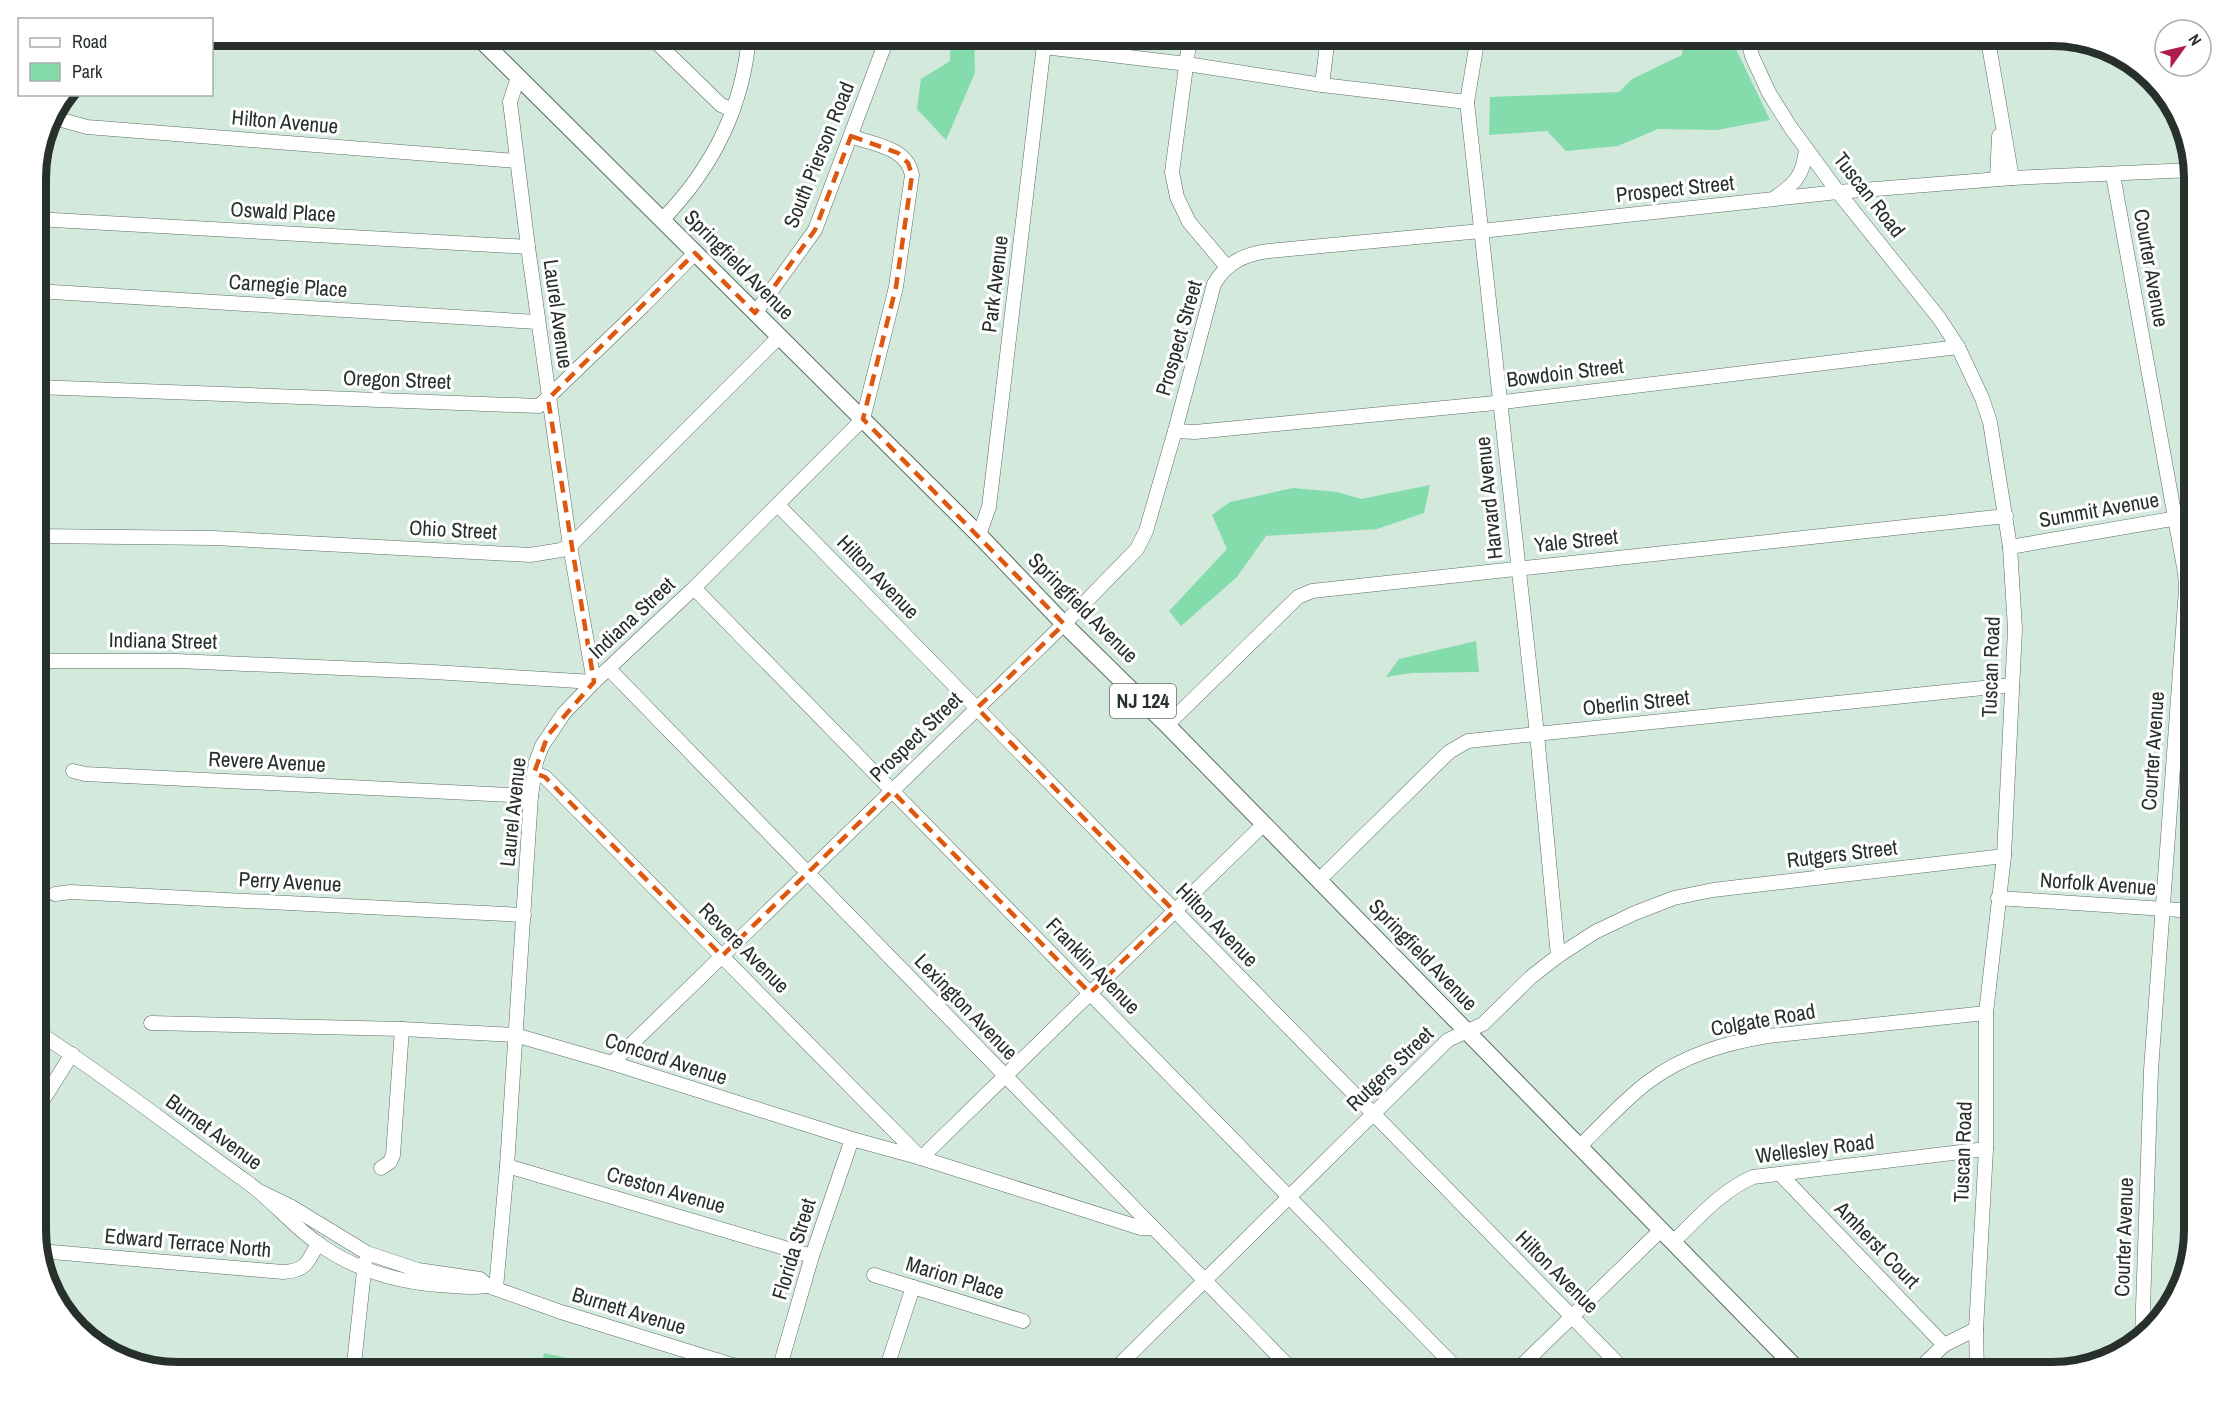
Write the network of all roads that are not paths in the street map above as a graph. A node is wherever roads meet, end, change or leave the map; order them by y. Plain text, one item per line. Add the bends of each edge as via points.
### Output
1 (487, 46) edge
2 (660, 46) edge
3 (748, 46) edge
4 (884, 46) edge
5 (1044, 46) edge
6 (1076, 46) edge
7 (1189, 46) edge
8 (1327, 46) edge
9 (1476, 46) edge
10 (1750, 46) edge
11 (1989, 46) edge
12 (1187, 64) junction
13 (518, 77) junction
14 (1322, 85) junction
15 (1467, 102) junction
16 (733, 110) junction
17 (1999, 110) junction
18 (60, 120) edge
19 (851, 136) junction
20 (1806, 148) junction
21 (517, 161) junction
22 (2184, 171) edge
23 (2113, 175) junction
24 (2012, 178) junction
25 (1997, 179) junction
26 (1838, 192) junction
27 (1773, 199) junction
28 (47, 220) edge
29 (662, 220) junction
30 (1481, 231) junction
31 (528, 247) junction
32 (695, 253) junction
33 (1227, 267) junction
34 (47, 292) edge
35 (756, 312) junction
36 (537, 322) junction
37 (779, 337) junction
38 (1958, 347) junction
39 (47, 387) edge
40 (548, 399) junction
41 (1500, 402) junction
42 (863, 419) junction
43 (1175, 431) junction
44 (778, 505) junction
45 (2006, 516) junction
46 (2184, 517) edge
47 (2175, 518) junction
48 (980, 535) junction
49 (47, 536) edge
50 (570, 546) junction
51 (2010, 547) junction
52 (1518, 568) junction
53 (2184, 568) edge
54 (694, 588) junction
55 (2184, 617) edge
56 (1064, 624) junction
57 (47, 661) edge
58 (609, 669) junction
59 (594, 682) junction
60 (2012, 685) junction
61 (977, 708) junction
62 (1167, 725) junction
63 (1537, 734) junction
64 (73, 771) dead end
65 (534, 773) junction
66 (892, 791) junction
67 (531, 796) junction
68 (1264, 824) junction
69 (2004, 856) junction
70 (807, 874) junction
71 (1319, 880) junction
72 (55, 894) dead end
73 (1998, 898) junction
74 (2163, 909) junction
75 (2184, 910) edge
76 (1174, 911) junction
77 (524, 915) junction
78 (722, 956) junction
79 (1558, 956) junction
80 (1090, 993) junction
81 (1986, 1014) junction
82 (151, 1023) dead end
83 (402, 1029) junction
84 (1466, 1032) junction
85 (515, 1035) junction
86 (47, 1038) edge
87 (72, 1054) junction
88 (612, 1064) junction
89 (1005, 1077) junction
90 (47, 1094) edge
91 (1372, 1114) junction
92 (852, 1139) junction
93 (1580, 1146) junction
94 (1986, 1149) junction
95 (921, 1158) junction
96 (507, 1166) junction
97 (381, 1168) dead end
98 (1780, 1174) junction
99 (261, 1192) junction
100 (1289, 1197) junction
101 (1153, 1228) junction
102 (1667, 1236) junction
103 (318, 1244) junction
104 (48, 1252) edge
105 (367, 1253) junction
106 (812, 1257) junction
107 (363, 1268) junction
108 (874, 1275) dead end
109 (1204, 1279) junction
110 (492, 1287) junction
111 (913, 1287) junction
112 (1571, 1316) junction
113 (1023, 1321) dead end
114 (2142, 1328) edge
115 (1976, 1329) junction
116 (1944, 1345) junction
117 (354, 1362) edge
118 (722, 1362) edge
119 (781, 1362) edge
120 (889, 1362) edge
121 (1122, 1362) edge
122 (1284, 1362) edge
123 (1450, 1362) edge
124 (1525, 1362) edge
125 (1616, 1362) edge
126 (1790, 1362) edge
127 (1926, 1362) edge
128 (1976, 1362) edge

1 - 13 main road, Springfield Avenue / NJ 124
2 - 16 street via 721,105
3 - 16 street via 743,80
4 - 19 street, South Pierson Road
5 - 48 street, Park Avenue via 989,507
6 - 12 street
7 - 12 street
8 - 14 street
9 - 15 street, Harvard Avenue
10 - 20 street, Tuscan Road via 1769,93
11 - 17 street
12 - 14 street
12 - 33 street via 1172,172 1177,197 1189,222
13 - 21 street, Laurel Avenue via 510,102
13 - 29 main road, Springfield Avenue / NJ 124
14 - 15 street
15 - 30 street, Harvard Avenue
16 - 29 street via 720,144 684,197
17 - 24 street
17 - 25 street
18 - 21 street, Hilton Avenue via 87,127
19 - 35 street, South Pierson Road via 815,230
19 - 42 street via 898,153 909,163 912,176 896,287
20 - 26 street, Tuscan Road
20 - 27 street via 1801,172 1792,185
21 - 31 street, Laurel Avenue
22 - 23 street, Prospect Street
23 - 24 street, Prospect Street
23 - 47 street, Courter Avenue
24 - 25 street, Prospect Street
25 - 26 street, Prospect Street
26 - 27 street, Prospect Street
26 - 38 street, Tuscan Road
27 - 30 street, Prospect Street
28 - 31 street, Oswald Place
29 - 32 main road, Springfield Avenue / NJ 124
30 - 33 street, Prospect Street via 1256,252
30 - 41 street, Harvard Avenue
31 - 36 street, Laurel Avenue
32 - 35 main road, Springfield Avenue / NJ 124
32 - 40 street
33 - 43 street, Prospect Street via 1214,284
34 - 36 street, Carnegie Place
35 - 37 main road, Springfield Avenue / NJ 124
36 - 40 street, Laurel Avenue
37 - 42 main road, Springfield Avenue / NJ 124
37 - 50 street
38 - 41 street, Bowdoin Street
38 - 45 street, Tuscan Road via 1990,422
39 - 40 street, Oregon Street via 539,406
40 - 50 street, Laurel Avenue
41 - 43 street, Bowdoin Street
41 - 52 street, Harvard Avenue
42 - 44 street, Indiana Street
42 - 48 main road, Springfield Avenue / NJ 124
43 - 56 street, Prospect Street via 1146,531 1137,549
44 - 54 street, Indiana Street
44 - 61 street, Hilton Avenue
45 - 51 street, Tuscan Road
45 - 52 street, Yale Street
46 - 47 street, Summit Avenue
47 - 51 street, Summit Avenue
47 - 53 street, Courter Avenue
48 - 56 main road, Springfield Avenue / NJ 124
49 - 50 street, Ohio Street via 214,538 530,555
50 - 59 street, Laurel Avenue
51 - 60 street, Tuscan Road via 2015,629
52 - 62 street, Yale Street via 1312,591 1298,597
52 - 63 street, Harvard Avenue
54 - 58 street, Indiana Street
54 - 66 street, Franklin Avenue
55 - 74 street, Courter Avenue
56 - 61 street, Prospect Street
56 - 62 main road, Springfield Avenue / NJ 124
57 - 59 street, Indiana Street via 177,661
58 - 59 street, Indiana Street
58 - 70 street, Lexington Avenue
59 - 65 street, Laurel Avenue via 548,735
60 - 63 street, Oberlin Street
60 - 69 street, Tuscan Road
61 - 66 street, Prospect Street
61 - 76 street, Hilton Avenue
62 - 68 main road, Springfield Avenue / NJ 124
63 - 71 street, Oberlin Street via 1468,741 1449,752
63 - 79 street, Harvard Avenue
64 - 67 street, Revere Avenue
65 - 67 street, Laurel Avenue
65 - 78 street, Revere Avenue via 545,777
66 - 70 street, Prospect Street
66 - 80 street, Franklin Avenue
67 - 77 street, Laurel Avenue
68 - 71 main road, Springfield Avenue / NJ 124
68 - 76 street
69 - 73 street, Tuscan Road
69 - 79 street, Rutgers Street via 1713,890 1674,898 1595,932
70 - 78 street, Prospect Street
70 - 89 street, Lexington Avenue
71 - 84 main road, Springfield Avenue / NJ 124
72 - 77 street, Perry Avenue
73 - 74 street, Norfolk Avenue
73 - 81 street, Tuscan Road
74 - 75 street, Norfolk Avenue
74 - 114 street, Courter Avenue via 2151,1070
76 - 80 street
76 - 91 street, Hilton Avenue
77 - 85 street, Laurel Avenue
78 - 88 street, Prospect Street
78 - 95 street, Revere Avenue
79 - 84 street, Rutgers Street via 1483,1024
80 - 89 street
80 - 100 street, Franklin Avenue
81 - 93 street, Colgate Road via 1768,1036 1705,1051 1646,1084
81 - 94 street, Tuscan Road
82 - 83 street, Concord Avenue
83 - 85 street, Concord Avenue
83 - 97 street via 393,1155
84 - 91 street, Rutgers Street via 1448,1040
84 - 93 main road, Springfield Avenue / NJ 124
85 - 88 street, Concord Avenue
85 - 96 street, Laurel Avenue
86 - 87 street, Burnet Avenue
87 - 90 street
87 - 99 street, Burnet Avenue
88 - 92 street, Concord Avenue
89 - 95 street
89 - 101 street, Lexington Avenue
91 - 100 street, Rutgers Street
91 - 112 street, Hilton Avenue
92 - 95 street, Concord Avenue
92 - 106 street, Florida Street
93 - 102 main road, Springfield Avenue / NJ 124
94 - 98 street, Wellesley Road
94 - 115 street, Tuscan Road
95 - 101 street, Concord Avenue via 1141,1228
96 - 106 street, Creston Avenue
96 - 110 street, Laurel Avenue
98 - 102 street, Wellesley Road via 1739,1183
98 - 116 street, Amherst Court
99 - 103 street, Burnet Avenue
99 - 105 street, Burnett Avenue
100 - 109 street, Rutgers Street
100 - 123 street, Franklin Avenue
101 - 109 street, Lexington Avenue
102 - 112 street, Wellesley Road
102 - 126 main road, Springfield Avenue / NJ 124
103 - 104 street, Edward Terrace North via 307,1263 293,1272
103 - 107 street, Burnet Avenue
105 - 107 street
105 - 110 street, Burnett Avenue via 418,1269 480,1279
106 - 119 street, Florida Street
107 - 110 street, Burnett Avenue via 431,1285
107 - 117 street
108 - 111 street, Marion Place
109 - 121 street, Rutgers Street
109 - 122 street, Lexington Avenue
110 - 118 street, Burnett Avenue
111 - 113 street, Marion Place
111 - 120 street
112 - 124 street, Wellesley Road
112 - 125 street, Hilton Avenue
115 - 116 street
115 - 128 street, Tuscan Road
116 - 127 street

